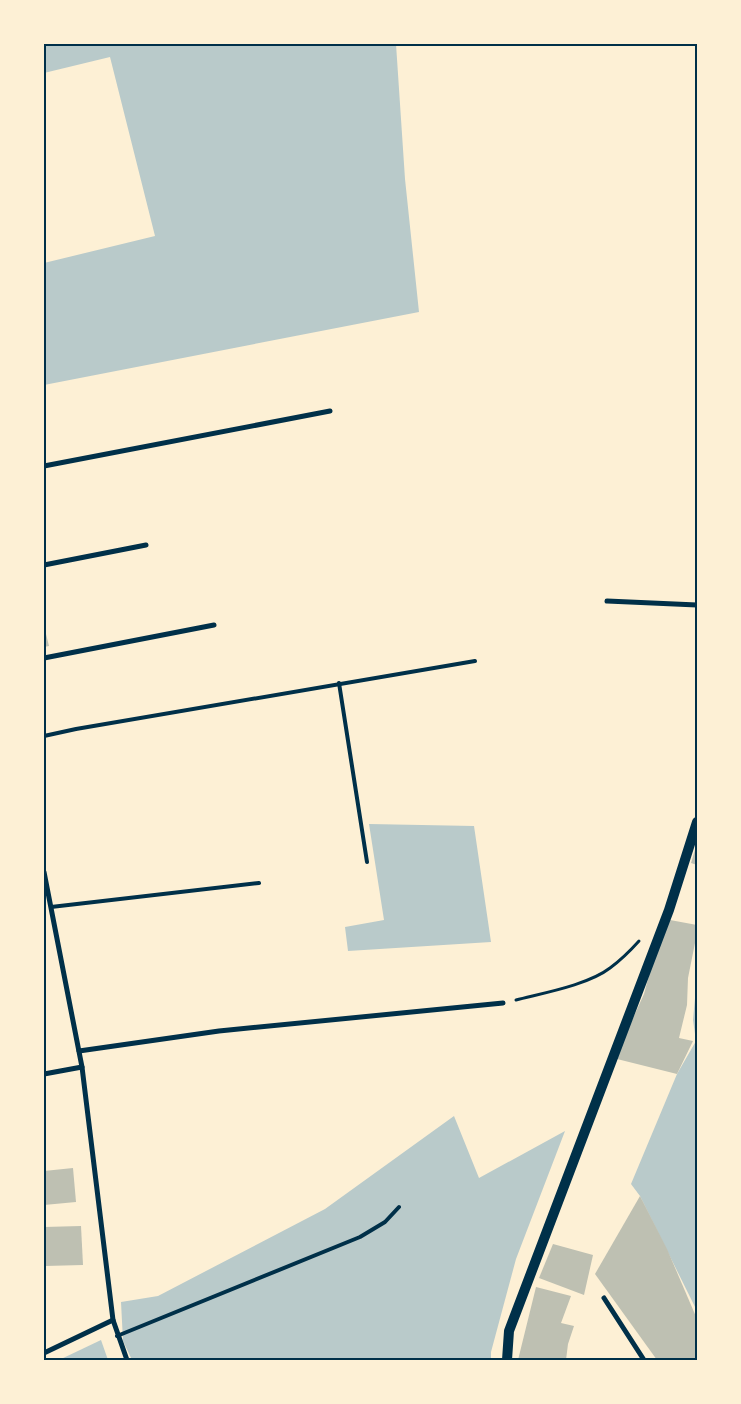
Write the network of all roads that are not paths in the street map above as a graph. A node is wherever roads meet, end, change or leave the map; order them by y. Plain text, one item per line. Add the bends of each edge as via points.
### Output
1 (330, 411) dead end
2 (44, 466) edge
3 (146, 545) dead end
4 (44, 565) edge
5 (607, 601) dead end
6 (697, 605) edge
7 (214, 625) dead end
8 (44, 658) edge
9 (476, 661) dead end
10 (339, 683) junction
11 (44, 736) edge
12 (697, 822) edge
13 (367, 862) dead end
14 (44, 872) edge
15 (259, 883) dead end
16 (51, 907) junction
17 (503, 1003) road end
18 (80, 1051) junction
19 (82, 1067) junction
20 (44, 1074) edge
21 (399, 1207) dead end
22 (604, 1298) dead end
23 (112, 1320) junction
24 (117, 1336) junction
25 (44, 1353) edge
26 (127, 1360) edge
27 (507, 1360) edge
28 (644, 1360) edge

1 - 2 street
3 - 4 street
5 - 6 street
7 - 8 street
9 - 10 lane
10 - 11 lane
10 - 13 lane
12 - 27 main road via 669,910 509,1331
14 - 16 street
15 - 16 lane
16 - 18 street
17 - 18 street via 219,1031
18 - 19 street
19 - 20 street
19 - 23 street
21 - 24 lane via 385,1222 360,1237
22 - 28 street
23 - 24 street
23 - 25 street
24 - 26 street

